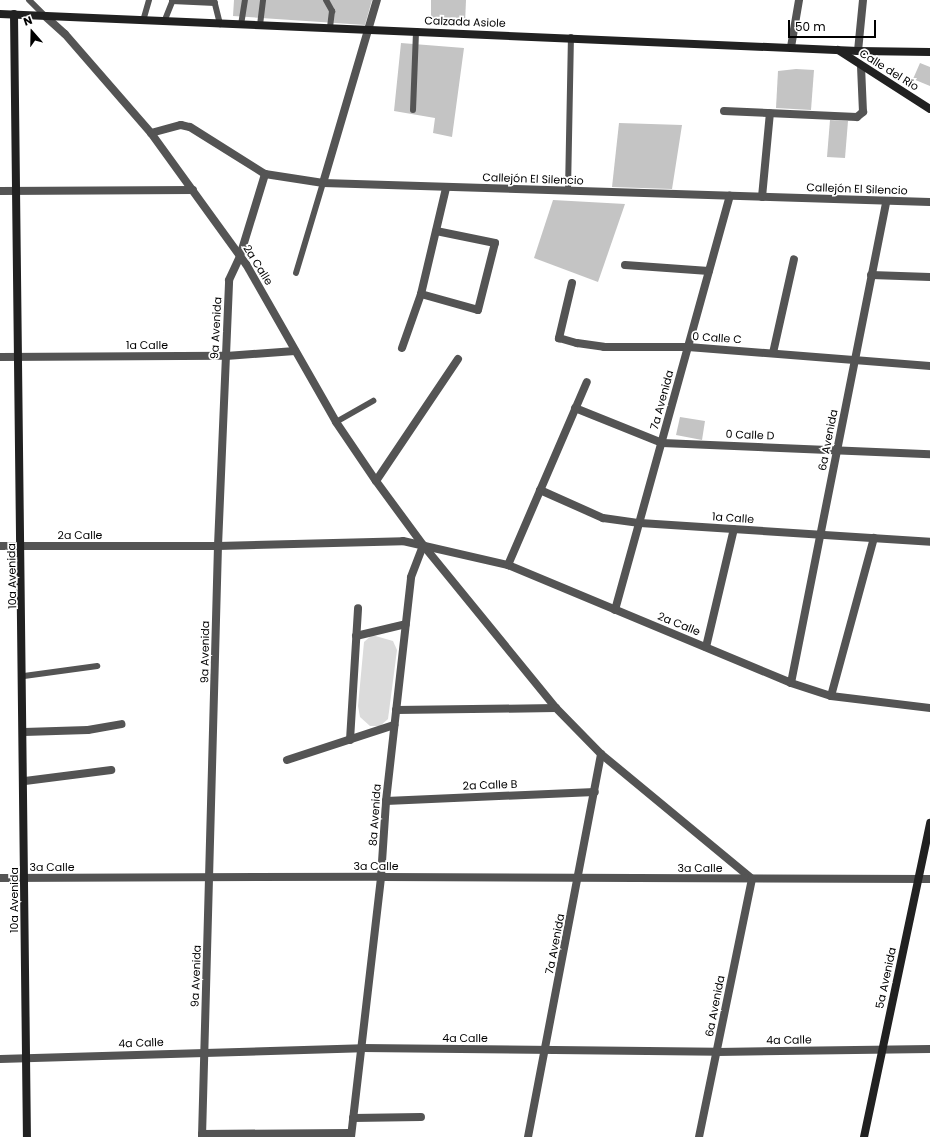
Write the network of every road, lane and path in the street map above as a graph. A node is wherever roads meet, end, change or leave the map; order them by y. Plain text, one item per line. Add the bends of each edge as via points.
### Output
1 (29, 0) edge
2 (148, 0) edge
3 (172, 0) edge
4 (245, 0) edge
5 (263, 0) edge
6 (326, 0) edge
7 (377, 0) edge
8 (799, 0) edge
9 (864, 0) edge
10 (215, 1) edge
11 (0, 14) edge
12 (14, 14) junction
13 (46, 17) junction
14 (143, 21) junction
15 (164, 22) junction
16 (220, 24) junction
17 (241, 24) junction
18 (260, 25) junction
19 (330, 28) junction
20 (368, 29) junction
21 (416, 31) junction
22 (571, 37) junction
23 (791, 47) junction
24 (838, 50) junction
25 (858, 51) junction
26 (930, 52) edge
27 (862, 67) junction
28 (930, 109) edge
29 (413, 110) dead end
30 (724, 111) dead end
31 (770, 113) junction
32 (151, 133) junction
33 (265, 174) junction
34 (322, 182) junction
35 (446, 188) junction
36 (18, 190) junction
37 (193, 190) junction
38 (0, 191) edge
39 (568, 191) junction
40 (730, 196) junction
41 (762, 197) junction
42 (886, 202) junction
43 (930, 202) edge
44 (436, 231) junction
45 (240, 256) junction
46 (794, 259) dead end
47 (625, 265) dead end
48 (709, 271) junction
49 (296, 273) dead end
50 (871, 275) junction
51 (930, 277) edge
52 (572, 283) dead end
53 (421, 294) junction
54 (688, 347) junction
55 (402, 348) dead end
56 (295, 351) junction
57 (773, 353) junction
58 (226, 356) junction
59 (0, 357) edge
60 (20, 357) junction
61 (458, 359) dead end
62 (855, 360) junction
63 (930, 366) edge
64 (587, 382) dead end
65 (373, 401) dead end
66 (575, 408) junction
67 (336, 422) junction
68 (662, 443) junction
69 (837, 450) junction
70 (930, 454) edge
71 (376, 482) junction
72 (540, 490) junction
73 (640, 523) junction
74 (734, 529) junction
75 (820, 535) junction
76 (874, 538) junction
77 (930, 542) edge
78 (423, 545) junction
79 (0, 546) edge
80 (22, 546) junction
81 (218, 546) junction
82 (508, 565) junction
83 (358, 608) dead end
84 (614, 610) junction
85 (406, 624) junction
86 (356, 636) junction
87 (706, 647) junction
88 (97, 666) dead end
89 (24, 676) junction
90 (791, 683) junction
91 (831, 696) junction
92 (556, 708) junction
93 (930, 708) edge
94 (396, 710) junction
95 (122, 724) dead end
96 (394, 725) junction
97 (24, 732) junction
98 (350, 740) junction
99 (601, 754) junction
100 (288, 760) dead end
101 (111, 770) dead end
102 (24, 781) junction
103 (595, 792) junction
104 (386, 801) junction
105 (930, 822) edge
106 (382, 876) junction
107 (0, 878) edge
108 (26, 878) junction
109 (210, 878) junction
110 (579, 878) junction
111 (918, 879) junction
112 (930, 879) edge
113 (752, 880) junction
114 (362, 1048) junction
115 (545, 1049) junction
116 (930, 1049) edge
117 (883, 1050) junction
118 (205, 1052) junction
119 (717, 1052) junction
120 (26, 1058) junction
121 (0, 1059) edge
122 (421, 1116) dead end
123 (353, 1118) junction
124 (351, 1135) edge
125 (202, 1136) edge
126 (27, 1137) edge
127 (528, 1137) edge
128 (699, 1137) edge
129 (864, 1137) edge

1 - 13 lane
2 - 14 lane
3 - 10 lane
3 - 15 lane
4 - 17 lane
5 - 18 lane
6 - 19 lane via 332,11
7 - 20 street
8 - 23 street
9 - 25 street
10 - 16 lane
11 - 12 main road, Calzada Asiole
12 - 13 main road, Calzada Asiole
12 - 36 main road, 10a Avenida
13 - 14 main road, Calzada Asiole
13 - 32 street, 2a Calle via 65,34
14 - 15 main road, Calzada Asiole
15 - 16 main road, Calzada Asiole
16 - 17 main road, Calzada Asiole
17 - 18 main road, Calzada Asiole
18 - 19 main road, Calzada Asiole
19 - 20 main road, Calzada Asiole
20 - 21 main road, Calzada Asiole
20 - 34 street
21 - 22 main road, Calzada Asiole
21 - 29 lane
22 - 23 main road, Calzada Asiole
22 - 39 lane
23 - 24 main road, Calzada Asiole
24 - 25 main road, Calzada Asiole
24 - 27 main road, Calle del Río
25 - 26 main road, Calzada Asiole
27 - 28 main road, Calle del Río
27 - 31 street via 862,112 857,117
30 - 31 street
31 - 41 street
32 - 33 street, Callejón El Silencio via 181,126 190,127
32 - 37 street, 2a Calle
33 - 34 street, Callejón El Silencio
33 - 45 street, 9a Avenida
34 - 35 street, Callejón El Silencio
34 - 49 lane
35 - 39 street, Callejón El Silencio
35 - 44 street
36 - 37 street
36 - 38 street
36 - 60 main road, 10a Avenida
37 - 45 street, 2a Calle
39 - 40 street, Callejón El Silencio
40 - 41 street, Callejón El Silencio
40 - 48 street, 7a Avenida
41 - 42 street, Callejón El Silencio
42 - 43 street, Callejón El Silencio
42 - 50 street, 6a Avenida
44 - 53 street
44 - 53 street via 495,243 478,310
45 - 56 street, 2a Calle
45 - 58 street, 9a Avenida via 229,280
46 - 57 street
47 - 48 street
48 - 54 street, 7a Avenida
50 - 51 street
50 - 62 street, 6a Avenida
52 - 54 street, 0 Calle C via 559,338 604,347
53 - 55 street
54 - 57 street, 0 Calle C
54 - 68 street, 7a Avenida
56 - 58 street, 1a Calle
56 - 67 street, 2a Calle
57 - 62 street, 0 Calle C
58 - 60 street, 1a Calle
58 - 81 street, 9a Avenida
59 - 60 street, 1a Calle
60 - 80 main road, 10a Avenida
61 - 71 street
62 - 63 street, 0 Calle C
62 - 69 street, 6a Avenida
64 - 66 street
65 - 67 lane via 363,404
66 - 68 street, 0 Calle D
66 - 72 street
67 - 71 street, 2a Calle
68 - 69 street, 0 Calle D
68 - 73 street, 7a Avenida
69 - 70 street, 0 Calle D
69 - 75 street, 6a Avenida
71 - 78 street, 2a Calle
72 - 73 street, 1a Calle via 603,518
72 - 82 street
73 - 74 street, 1a Calle
73 - 84 street, 7a Avenida
74 - 75 street, 1a Calle
74 - 87 street
75 - 76 street, 1a Calle
75 - 90 street, 6a Avenida
76 - 77 street, 1a Calle
76 - 91 street
78 - 81 street, 2a Calle via 403,541
78 - 82 street, 2a Calle
78 - 85 street, 8a Avenida via 413,567
78 - 92 street, 3a Calle
79 - 80 street, 2a Calle
80 - 81 street, 2a Calle
80 - 89 main road, 10a Avenida
81 - 109 street, 9a Avenida
82 - 84 street, 2a Calle
83 - 86 street
84 - 87 street, 2a Calle
85 - 86 street
85 - 94 street, 8a Avenida
86 - 98 street
87 - 90 street, 2a Calle
88 - 89 lane
89 - 97 main road, 10a Avenida
90 - 91 street, 2a Calle
91 - 93 street, 2a Calle
92 - 94 street
92 - 99 street, 3a Calle
94 - 96 street, 8a Avenida
95 - 97 street via 88,730
96 - 98 street
96 - 104 street, 8a Avenida
97 - 102 main road, 10a Avenida
98 - 100 street
99 - 103 street, 7a Avenida
99 - 113 street, 3a Calle
101 - 102 street
102 - 108 main road, 10a Avenida
103 - 104 street, 2a Calle B
103 - 110 street, 7a Avenida
104 - 106 street, 8a Avenida
105 - 111 main road, 5a Avenida
106 - 109 street, 3a Calle
106 - 110 street, 3a Calle
106 - 114 street, 8a Avenida
107 - 108 street, 3a Calle
108 - 109 street, 3a Calle
108 - 120 main road, 10a Avenida
109 - 118 street, 9a Avenida
110 - 113 street, 3a Calle
110 - 115 street, 7a Avenida
111 - 112 street, 3a Calle
111 - 113 street, 3a Calle
111 - 117 main road, 5a Avenida
113 - 119 street, 6a Avenida
114 - 115 street, 4a Calle
114 - 118 street, 4a Calle
114 - 123 street, 8a Avenida
115 - 119 street, 4a Calle
115 - 127 street, 7a Avenida
116 - 117 street, 4a Calle
117 - 119 street, 4a Calle
117 - 129 main road, 5a Avenida
118 - 120 street, 4a Calle
118 - 125 street, 9a Avenida
119 - 128 street, 6a Avenida
120 - 121 street, 4a Calle
120 - 126 main road, 10a Avenida
122 - 123 street
123 - 124 street, 8a Avenida
124 - 125 street

